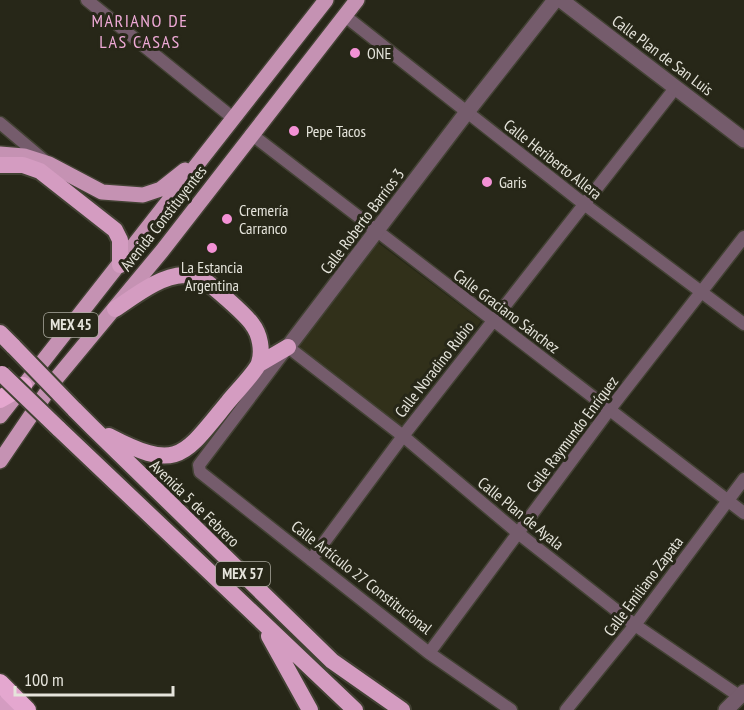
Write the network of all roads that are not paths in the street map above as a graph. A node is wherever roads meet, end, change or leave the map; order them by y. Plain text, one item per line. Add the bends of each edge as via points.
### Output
1 (87, 0) edge
2 (357, 0) edge
3 (555, 0) edge
4 (561, 0) edge
5 (321, 2) edge
6 (345, 16) junction
7 (676, 87) junction
8 (467, 112) junction
9 (233, 118) junction
10 (0, 123) edge
11 (251, 134) junction
12 (744, 140) edge
13 (0, 154) edge
14 (204, 155) junction
15 (49, 164) junction
16 (0, 165) edge
17 (584, 204) junction
18 (376, 231) junction
19 (744, 237) edge
20 (120, 265) junction
21 (701, 292) junction
22 (115, 309) junction
23 (493, 321) junction
24 (744, 324) edge
25 (4, 337) edge
26 (288, 347) junction
27 (259, 364) junction
28 (1, 373) edge
29 (23, 386) junction
30 (0, 399) edge
31 (610, 409) junction
32 (0, 416) edge
33 (93, 429) junction
34 (403, 436) junction
35 (0, 461) edge
36 (200, 465) joint
37 (744, 479) edge
38 (728, 500) junction
39 (744, 513) edge
40 (518, 533) junction
41 (311, 561) junction
42 (261, 622) junction
43 (635, 625) junction
44 (429, 653) junction
45 (0, 683) edge
46 (741, 694) edge
47 (0, 704) edge
48 (9, 710) edge
49 (27, 710) edge
50 (310, 710) edge
51 (355, 710) edge
52 (402, 710) edge
53 (511, 710) edge
54 (566, 710) edge
55 (726, 710) edge

1 - 9 street
2 - 6 main road, Avenida Constituyentes
3 - 8 street, Calle Roberto Barrios 3
4 - 7 street, Calle Plan de San Luis
5 - 9 main road, Avenida Constituyentes
6 - 8 street, Calle Heriberto Allera
6 - 11 main road, Avenida Constituyentes
7 - 12 street, Calle Plan de San Luis
7 - 17 street, Calle Noradino Rubio
8 - 17 street, Calle Heriberto Allera
8 - 18 street, Calle Roberto Barrios 3
9 - 14 main road, Avenida Constituyentes
10 - 15 street
11 - 18 street, Calle Graciano Sánchez
11 - 22 main road, Avenida Constituyentes
13 - 15 main road
14 - 15 main road via 161,189 143,195 102,192
14 - 20 main road, Avenida Constituyentes
16 - 20 highway via 22,165 40,171 115,230 120,240
17 - 21 street, Calle Heriberto Allera
17 - 23 street, Calle Noradino Rubio
18 - 23 street, Calle Graciano Sánchez
18 - 26 street, Calle Roberto Barrios 3
19 - 21 street, Calle Raymundo Enríquez
20 - 29 main road, Avenida Constituyentes / MEX 45
21 - 24 street, Calle Heriberto Allera
21 - 31 street, Calle Raymundo Enríquez
22 - 27 highway via 168,278 200,277 253,324 260,341
22 - 35 main road, Avenida Constituyentes / MEX 45 via 55,380
23 - 31 street, Calle Graciano Sánchez
23 - 34 street, Calle Noradino Rubio
25 - 33 highway, Avenida 5 de Febrero / MEX 57, bridge
26 - 27 highway
26 - 34 street, Calle Plan de Ayala
26 - 36 street, Calle Roberto Barrios 3
27 - 33 highway via 195,442 177,455 136,451
28 - 42 highway, MEX 57, bridge
29 - 30 highway
29 - 32 main road, Avenida Constituyentes / MEX 45
31 - 38 street, Calle Graciano Sánchez
31 - 40 street, Calle Raymundo Enríquez
33 - 52 highway, Avenida 5 de Febrero / MEX 57 via 332,661
34 - 40 street, Calle Plan de Ayala
34 - 41 street, Calle Noradino Rubio
36 - 41 street, Calle Artículo 27 Constitucional via 200,472
37 - 38 street, Calle Emiliano Zapata
38 - 39 street, Calle Graciano Sánchez
38 - 43 street, Calle Emiliano Zapata
40 - 43 street, Calle Plan de Ayala
40 - 44 street, Calle Raymundo Enríquez
41 - 44 street, Calle Artículo 27 Constitucional
42 - 50 highway
42 - 51 highway, MEX 57
43 - 46 street, Calle Plan de Ayala
43 - 54 street, Calle Emiliano Zapata
44 - 53 street, Calle Artículo 27 Constitucional
45 - 49 highway
46 - 55 street
47 - 48 highway

